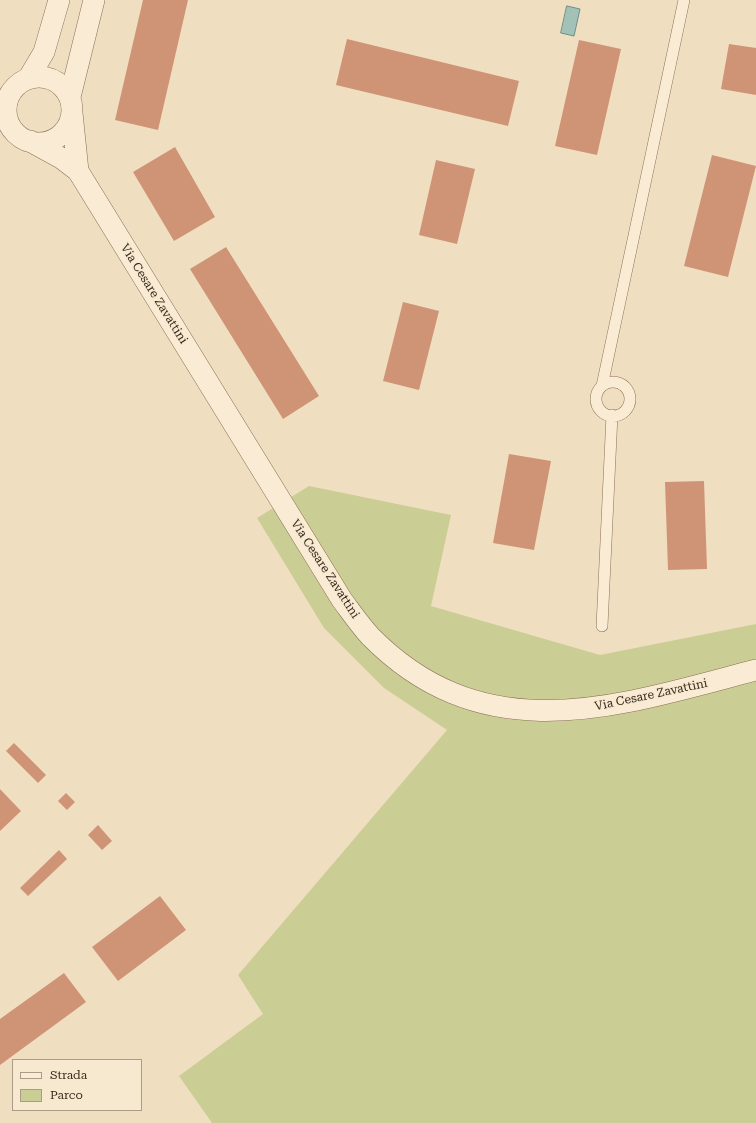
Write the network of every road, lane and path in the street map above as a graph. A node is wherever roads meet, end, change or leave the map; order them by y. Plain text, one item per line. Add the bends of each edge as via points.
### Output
1 (59, 0) edge
2 (94, 0) edge
3 (684, 0) edge
4 (24, 81) junction
5 (0, 94) edge
6 (71, 105) junction
7 (0, 128) edge
8 (24, 138) junction
9 (78, 171) junction
10 (602, 386) junction
11 (612, 416) junction
12 (602, 626) dead end
13 (756, 670) edge

1 - 4 street via 44,52
2 - 6 street
3 - 10 lane
4 - 5 street
4 - 6 street via 39,77 49,78 63,87
4 - 8 street via 9,97 7,111 10,123
6 - 8 street via 70,122 59,136 46,141
6 - 9 street, Via Cesare Zavattini
7 - 8 street, Via Cesare Zavattini
8 - 9 street, Via Cesare Zavattini via 61,158
9 - 13 street, Via Cesare Zavattini via 342,600 369,634 406,666 464,699 499,707 552,710 622,704
10 - 11 lane via 596,396 598,407
10 - 11 lane via 617,382 630,393 627,409
11 - 12 lane

